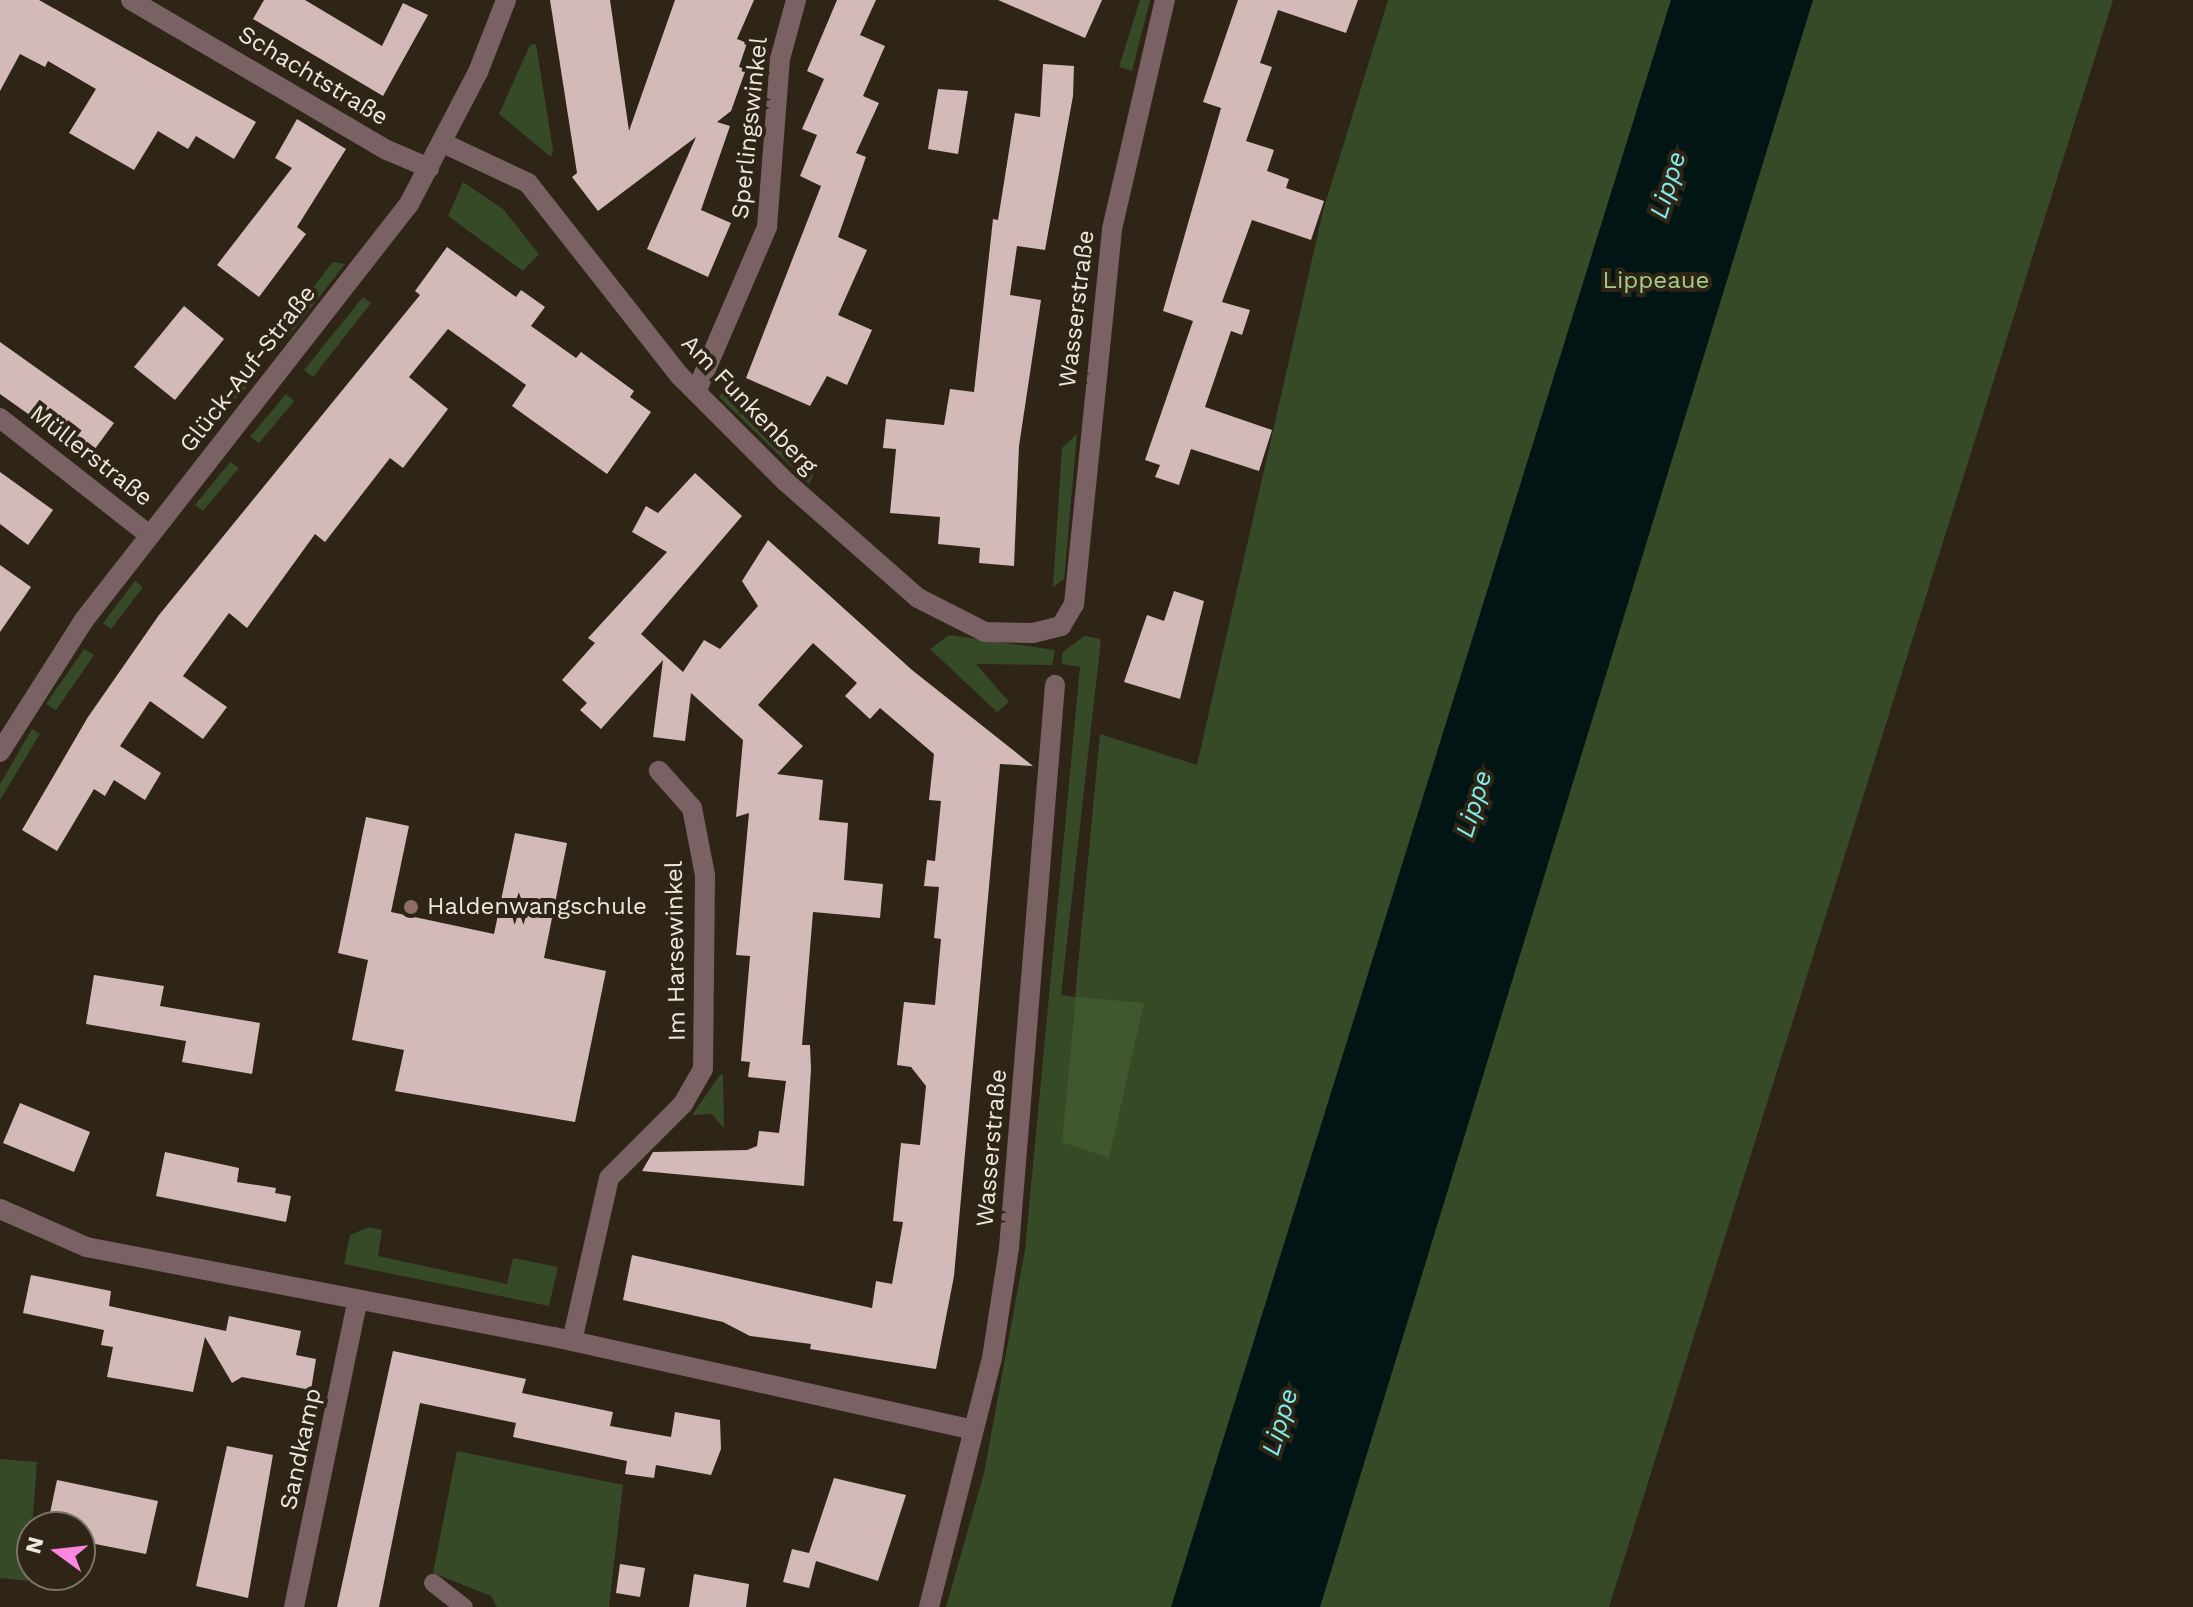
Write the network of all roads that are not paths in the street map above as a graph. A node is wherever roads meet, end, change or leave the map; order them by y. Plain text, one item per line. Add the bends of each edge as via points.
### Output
1 (131, 0) edge
2 (506, 0) edge
3 (796, 0) edge
4 (1165, 0) edge
5 (443, 143) junction
6 (429, 168) junction
7 (696, 392) junction
8 (0, 418) edge
9 (149, 535) junction
10 (1061, 626) joint
11 (1055, 685) dead end
12 (0, 752) edge
13 (659, 771) dead end
14 (0, 1209) edge
15 (357, 1302) junction
16 (572, 1341) junction
17 (973, 1430) junction
18 (433, 1583) dead end
19 (294, 1607) edge
20 (464, 1607) edge
21 (929, 1607) edge

1 - 6 street, Schachtstraße via 387,150
2 - 5 street, Glück-Auf-Straße
3 - 7 street, Sperlingswinkel via 780,59 767,227
4 - 10 street, Wasserstraße via 1112,229 1074,604
5 - 6 street, Glück-Auf-Straße
5 - 7 street, Am Funkenberg via 528,183
6 - 9 street, Glück-Auf-Straße via 400,216
7 - 10 street, Am Funkenberg via 786,482 926,604 985,632
8 - 9 street, Müllerstraße
9 - 12 street, Glück-Auf-Straße via 72,636
11 - 17 street, Wasserstraße via 1009,1248
13 - 16 street, Im Harsewinkel via 692,808 705,875 703,1069 683,1104 609,1178
14 - 15 street via 86,1247
15 - 16 street
15 - 19 street, Sandkamp
16 - 17 street
17 - 21 street, Wasserstraße
18 - 20 lane

